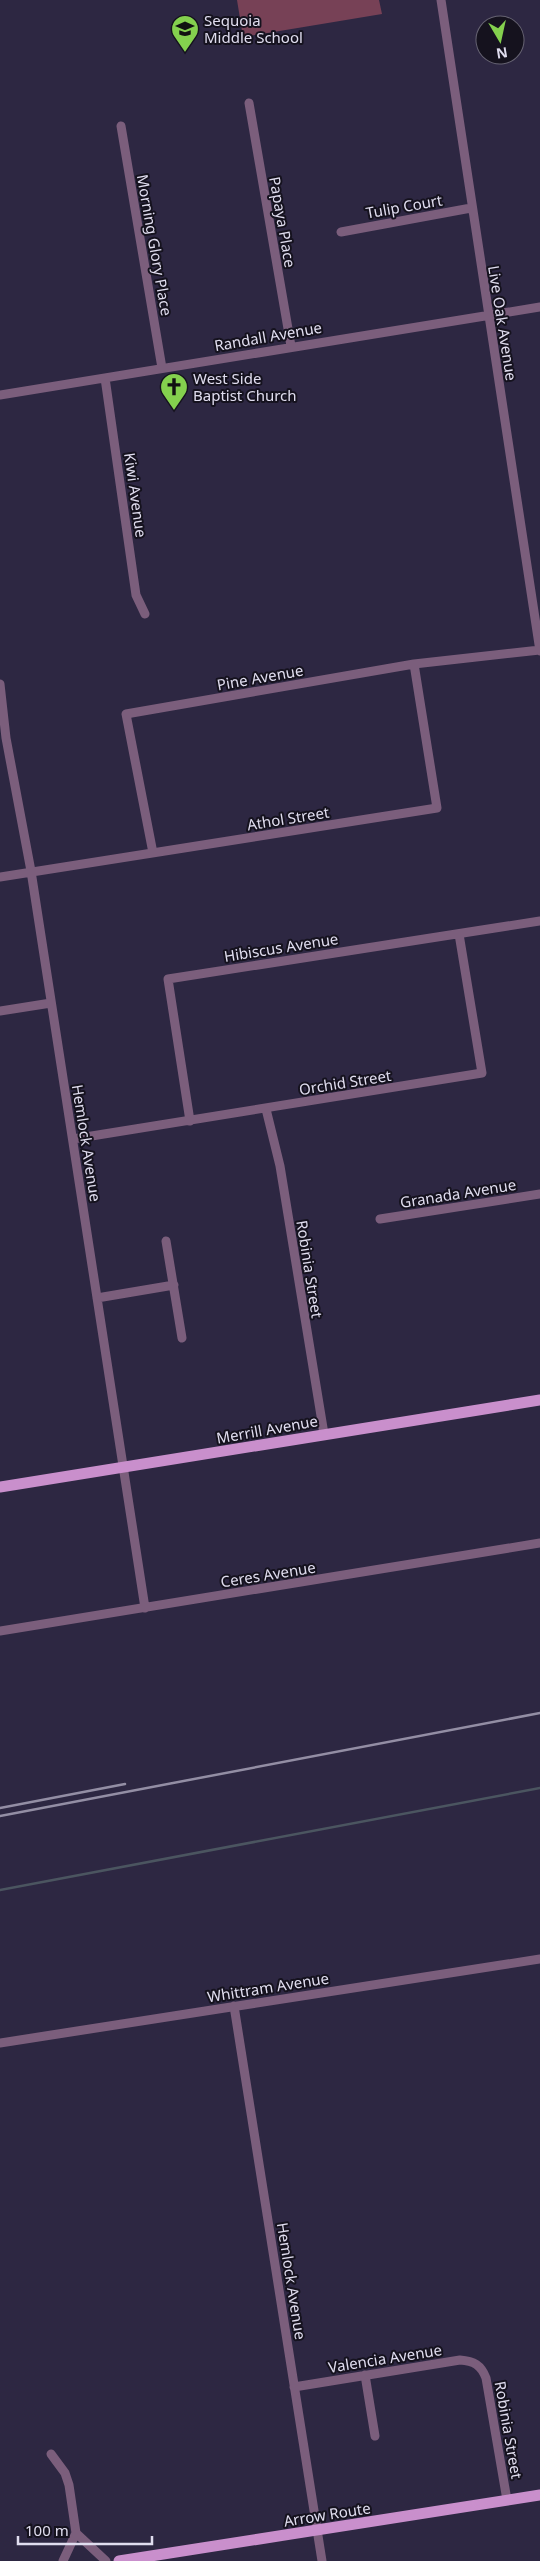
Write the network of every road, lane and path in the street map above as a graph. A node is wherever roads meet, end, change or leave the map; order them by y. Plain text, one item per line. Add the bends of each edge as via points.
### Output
1 (441, 0) edge
2 (249, 103) dead end
3 (120, 126) dead end
4 (471, 208) junction
5 (341, 232) dead end
6 (540, 307) edge
7 (488, 315) junction
8 (291, 346) junction
9 (162, 368) junction
10 (105, 378) junction
11 (0, 395) edge
12 (145, 614) dead end
13 (540, 650) edge
14 (414, 664) junction
15 (0, 684) edge
16 (3, 739) edge
17 (153, 853) junction
18 (31, 871) junction
19 (0, 877) edge
20 (540, 921) edge
21 (459, 934) junction
22 (51, 1003) junction
23 (0, 1011) edge
24 (266, 1109) junction
25 (190, 1121) junction
26 (73, 1139) junction
27 (540, 1194) edge
28 (380, 1219) dead end
29 (166, 1241) dead end
30 (174, 1285) junction
31 (97, 1298) junction
32 (182, 1338) dead end
33 (540, 1400) edge
34 (324, 1434) junction
35 (124, 1467) junction
36 (0, 1487) edge
37 (540, 1543) edge
38 (145, 1608) junction
39 (0, 1631) edge
40 (540, 1959) edge
41 (234, 2006) junction
42 (0, 2043) edge
43 (479, 2366) joint
44 (365, 2375) junction
45 (294, 2387) junction
46 (375, 2436) dead end
47 (51, 2454) dead end
48 (540, 2495) edge
49 (507, 2500) junction
50 (317, 2531) junction
51 (76, 2533) junction
52 (63, 2561) edge
53 (106, 2561) edge
54 (119, 2561) edge
55 (322, 2561) edge

1 - 4 street, Live Oak Avenue
2 - 8 street, Papaya Place
3 - 9 street, Morning Glory Place
4 - 5 street, Tulip Court
4 - 7 street, Live Oak Avenue
6 - 7 street, Randall Avenue
7 - 8 street, Randall Avenue
7 - 13 street, Live Oak Avenue
8 - 9 street, Randall Avenue
9 - 10 street, Randall Avenue
10 - 11 street, Randall Avenue
10 - 12 street, Kiwi Avenue via 136,595
13 - 14 street, Pine Avenue
14 - 17 street, Athol Street via 437,808
14 - 17 street, Pine Avenue via 126,714
15 - 16 street, Hemlock Avenue
16 - 18 street, Hemlock Avenue
17 - 18 street, Athol Street
18 - 19 street, Athol Street
18 - 22 street, Hemlock Avenue
20 - 21 street, Hibiscus Avenue
21 - 24 street, Orchid Street via 482,1073
21 - 25 street, Hibiscus Avenue via 168,978
22 - 23 street
22 - 26 street, Hemlock Avenue
24 - 25 street, Orchid Street
24 - 34 street, Robinia Street via 280,1166
25 - 26 street, Orchid Street
26 - 31 street, Hemlock Avenue
27 - 28 street, Granada Avenue
29 - 30 street
30 - 31 street
30 - 32 street
31 - 35 street, Hemlock Avenue
33 - 34 main road, Merrill Avenue
34 - 35 main road, Merrill Avenue
35 - 36 main road, Merrill Avenue
35 - 38 street, Hemlock Avenue
37 - 38 street, Ceres Avenue
38 - 39 street, Ceres Avenue
40 - 41 street, Whittram Avenue
41 - 42 street, Whittram Avenue
41 - 45 street, Hemlock Avenue
43 - 44 street, Valencia Avenue via 460,2360
43 - 49 street, Robinia Street via 486,2378
44 - 45 street, Valencia Avenue
44 - 46 street
45 - 50 street, Hemlock Avenue
47 - 51 street via 65,2473 69,2485
48 - 49 main road, Arrow Route
49 - 50 main road, Arrow Route
50 - 54 main road, Arrow Route
50 - 55 street, Hemlock Avenue
51 - 52 street
51 - 53 street

